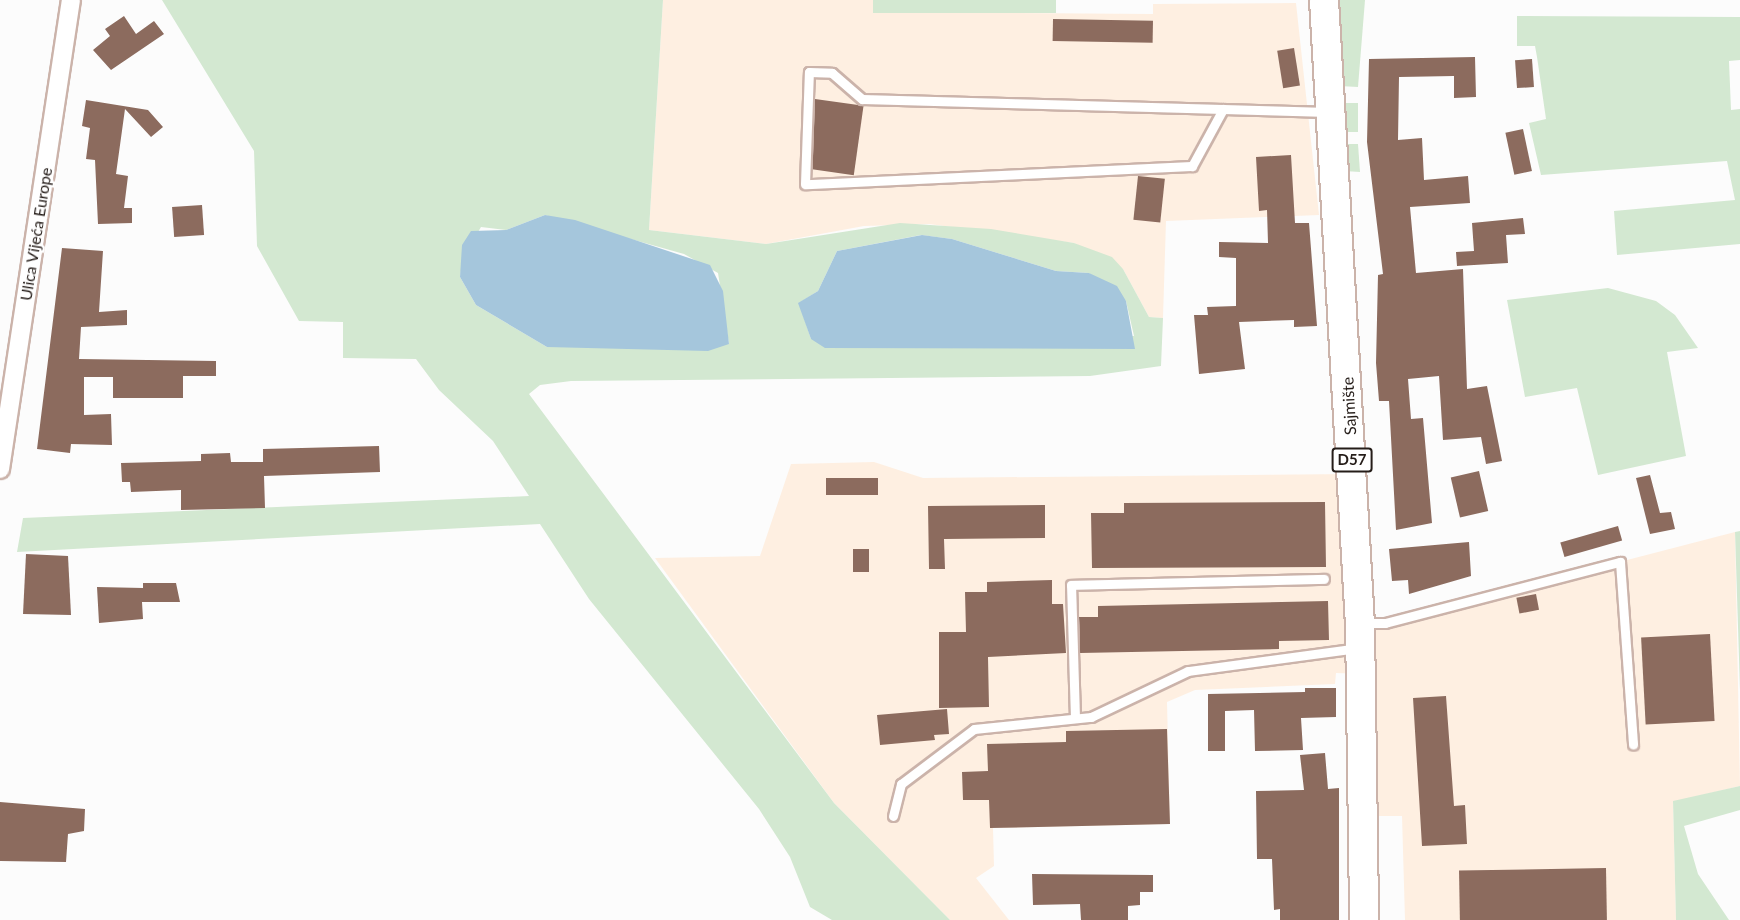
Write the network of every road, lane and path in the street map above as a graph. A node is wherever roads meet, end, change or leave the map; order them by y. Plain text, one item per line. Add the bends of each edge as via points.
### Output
1 (71, 0) edge
2 (1324, 0) edge
3 (1223, 109) junction
4 (1330, 112) junction
5 (0, 469) edge
6 (1324, 579) dead end
7 (1360, 636) junction
8 (1075, 718) junction
9 (1633, 746) dead end
10 (893, 816) dead end
11 (1364, 920) edge

1 - 5 street, Ulica Vijeća Europe
2 - 4 main road, Sajmište / D57
3 - 3 lane via 1192,166 805,184 809,72 832,73 862,99
3 - 4 lane
4 - 7 main road, Sajmište / D57
6 - 8 lane via 1071,585
7 - 8 lane via 1188,671 1119,708
7 - 9 lane via 1385,623 1620,562
7 - 11 main road, Sajmište / D57
8 - 10 lane via 974,729 902,784

